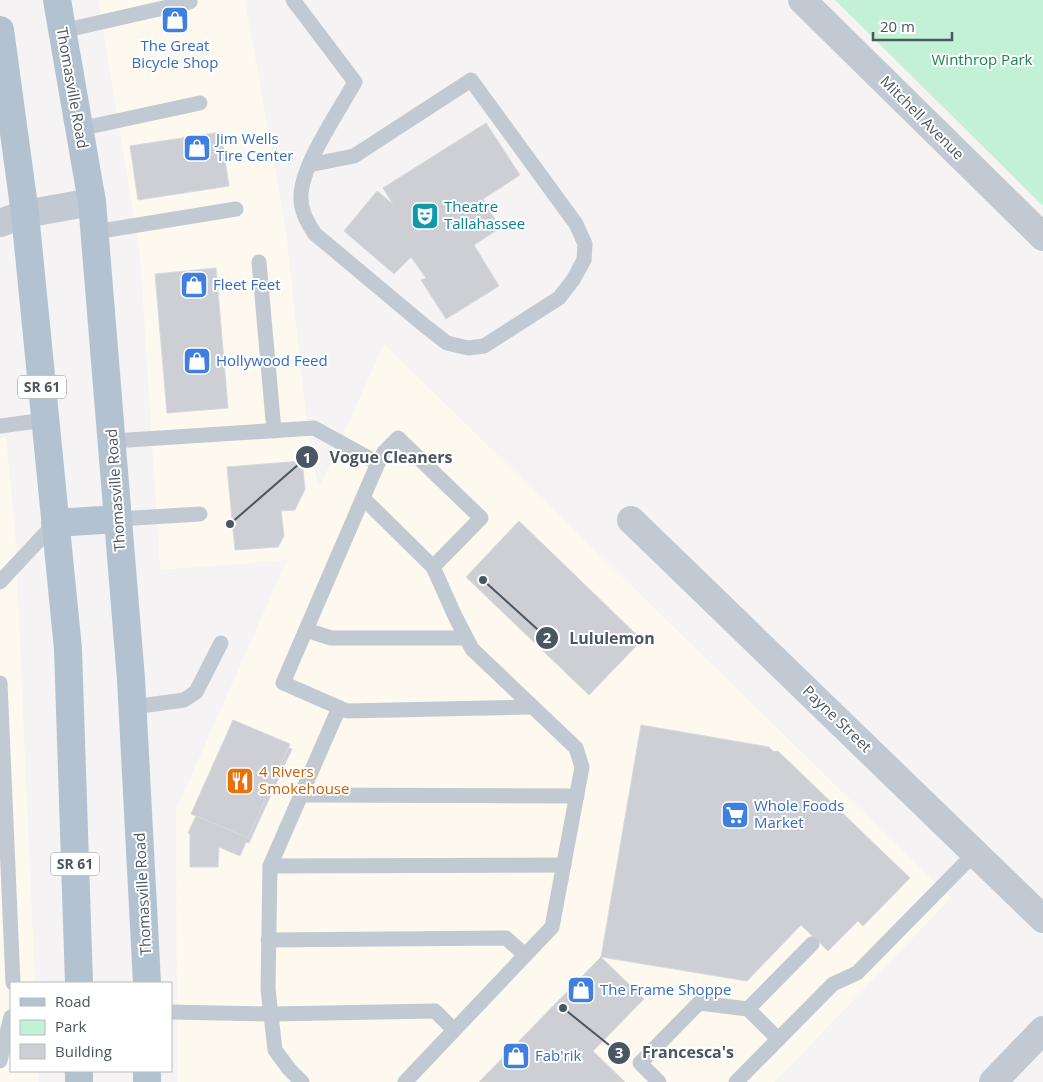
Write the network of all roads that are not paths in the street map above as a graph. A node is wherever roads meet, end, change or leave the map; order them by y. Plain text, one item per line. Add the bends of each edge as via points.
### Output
1 (57, 0) edge
2 (293, 0) edge
3 (802, 0) edge
4 (190, 2) dead end
5 (0, 31) edge
6 (62, 31) junction
7 (200, 102) dead end
8 (6, 126) edge
9 (79, 129) junction
10 (309, 165) junction
11 (92, 202) junction
12 (236, 210) dead end
13 (12, 219) edge
14 (94, 232) junction
15 (1043, 237) edge
16 (259, 262) dead end
17 (45, 420) junction
18 (0, 426) edge
19 (274, 431) junction
20 (113, 441) junction
21 (378, 463) junction
22 (363, 498) junction
23 (200, 514) dead end
24 (118, 519) junction
25 (631, 520) dead end
26 (55, 523) junction
27 (433, 567) junction
28 (0, 582) edge
29 (306, 630) junction
30 (466, 638) junction
31 (221, 643) dead end
32 (0, 683) edge
33 (532, 707) junction
34 (133, 708) junction
35 (338, 708) junction
36 (301, 795) junction
37 (577, 796) junction
38 (975, 852) junction
39 (564, 865) junction
40 (270, 866) junction
41 (1043, 919) edge
42 (268, 940) junction
43 (812, 944) dead end
44 (525, 955) junction
45 (13, 982) edge
46 (79, 982) edge
47 (148, 982) edge
48 (748, 1009) junction
49 (172, 1012) edge
50 (271, 1014) junction
51 (10, 1021) edge
52 (454, 1030) junction
53 (1043, 1030) edge
54 (778, 1040) junction
55 (0, 1061) edge
56 (302, 1082) edge
57 (405, 1082) edge
58 (658, 1082) edge
59 (736, 1082) edge
60 (993, 1082) edge

1 - 6 main road, Thomasville Road
2 - 10 lane via 354,82
3 - 15 street, Mitchell Avenue
4 - 6 lane
5 - 8 main road, SR 61
6 - 9 main road, Thomasville Road
7 - 9 lane
8 - 13 main road, SR 61
9 - 11 main road, Thomasville Road
10 - 10 lane via 354,156 470,80 576,224 585,244 584,260 559,298 484,346 468,348 447,342 315,234 304,216 300,194
11 - 13 street
11 - 14 main road, Thomasville Road
12 - 14 lane
13 - 17 main road, SR 61
14 - 20 main road, Thomasville Road
16 - 19 lane
17 - 18 lane
17 - 26 main road, SR 61
19 - 20 lane
19 - 21 lane via 314,428
20 - 24 main road, Thomasville Road
21 - 22 lane
21 - 27 lane via 398,438 481,518
22 - 27 lane
22 - 29 lane
23 - 24 lane
24 - 26 main road
24 - 34 main road, Thomasville Road
25 - 38 street, Payne Street
26 - 28 lane
26 - 46 main road, SR 61 via 68,649
27 - 30 lane
29 - 30 lane via 331,638
29 - 35 lane via 283,682
30 - 33 lane via 472,649
31 - 34 lane via 196,692 184,700
32 - 45 lane
33 - 35 lane via 347,711
33 - 37 lane via 576,748 582,767
34 - 47 main road, Thomasville Road
35 - 36 lane
36 - 37 lane
36 - 40 lane
37 - 39 lane
38 - 41 street, Payne Street
38 - 54 lane via 857,973 833,984
39 - 40 lane
39 - 44 lane via 552,927
40 - 42 lane
42 - 44 lane via 506,938
42 - 50 lane
43 - 48 lane
44 - 52 lane
48 - 54 lane
48 - 58 lane via 699,1003 640,1063
49 - 50 lane
50 - 52 lane via 435,1011
50 - 56 lane via 275,1050
51 - 55 lane
52 - 57 lane
53 - 60 street
54 - 59 lane

